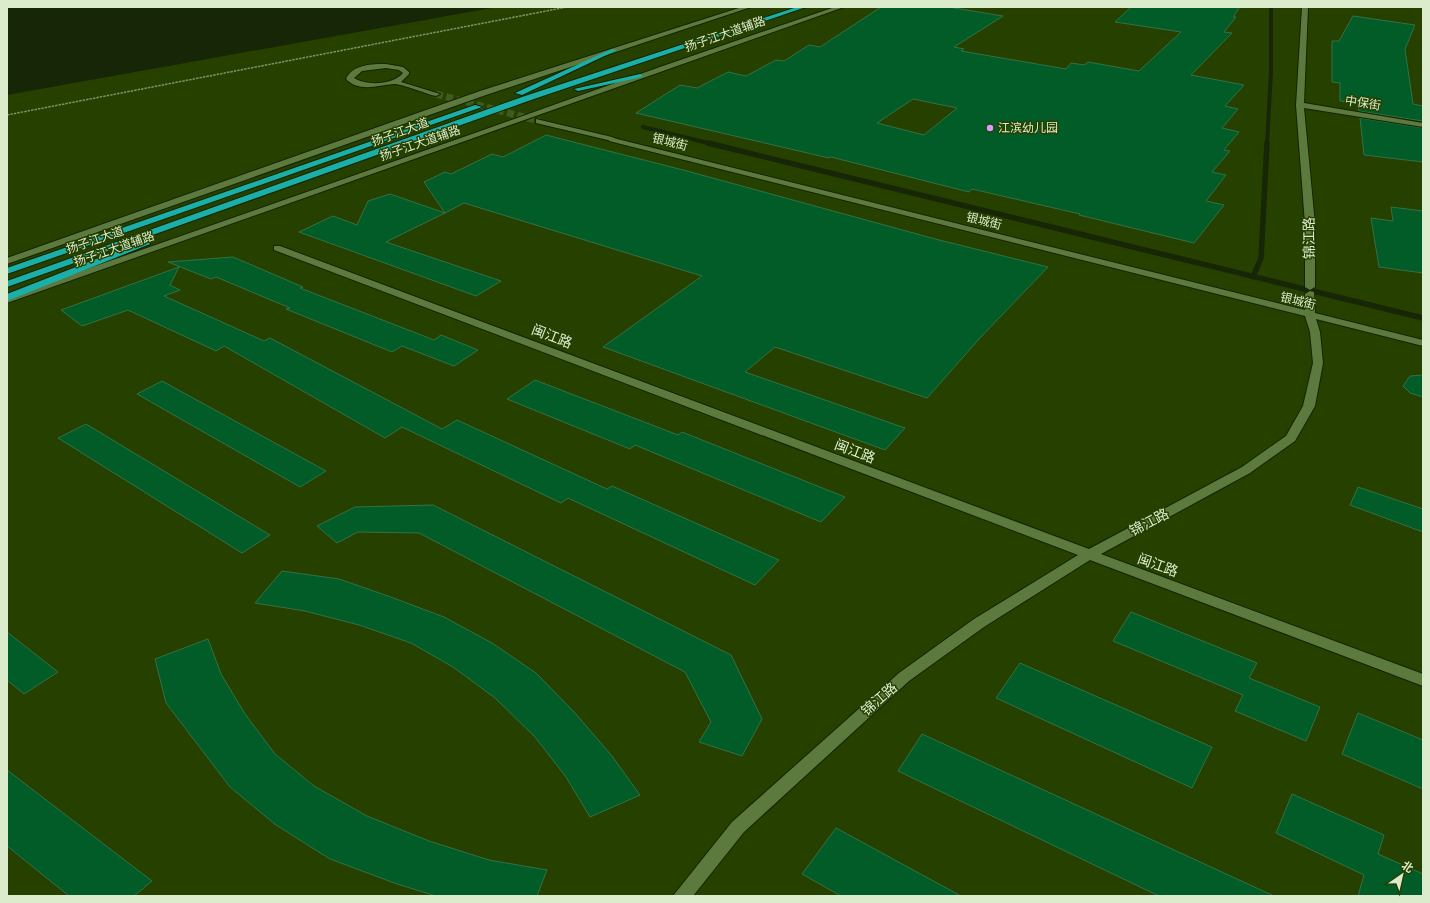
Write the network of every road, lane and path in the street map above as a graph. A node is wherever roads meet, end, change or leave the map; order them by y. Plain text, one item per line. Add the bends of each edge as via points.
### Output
1 (567, 7) edge
2 (748, 7) edge
3 (779, 7) edge
4 (803, 7) edge
5 (841, 7) edge
6 (1305, 7) edge
7 (614, 50) junction
8 (640, 76) junction
9 (394, 82) junction
10 (519, 93) junction
11 (436, 94) tunnel mouth
12 (526, 99) junction
13 (1300, 105) junction
14 (7, 115) edge
15 (539, 121) tunnel mouth
16 (1423, 125) edge
17 (312, 176) junction
18 (276, 248) dead end
19 (7, 261) edge
20 (7, 272) edge
21 (7, 284) edge
22 (7, 299) edge
23 (1310, 316) junction
24 (1423, 344) edge
25 (1088, 555) junction
26 (1423, 680) edge
27 (682, 896) edge

1 - 14 path
2 - 7 street, 扬子江大道辅路
3 - 10 highway, 扬子江大道
4 - 12 highway, 扬子江大道
5 - 8 street, 扬子江大道辅路
6 - 13 street, 锦江路
7 - 10 highway
7 - 19 street, 扬子江大道辅路 via 483,93
8 - 12 highway
8 - 22 street, 扬子江大道辅路
9 - 9 street via 406,76 406,70 394,66 377,66 354,72 350,78 366,85
9 - 11 street
10 - 20 highway, 扬子江大道
12 - 17 highway, 扬子江大道
13 - 16 street, 中保街
13 - 23 street, 锦江路 via 1310,224
15 - 23 street, 银城街
17 - 21 highway, 扬子江大道
17 - 22 highway
18 - 25 street, 闽江路
23 - 24 street, 银城街
23 - 25 street, 锦江路 via 1315,332 1318,363 1309,406 1291,438 1246,470
25 - 26 street, 闽江路
25 - 27 street, 锦江路 via 979,622 904,677 738,827

